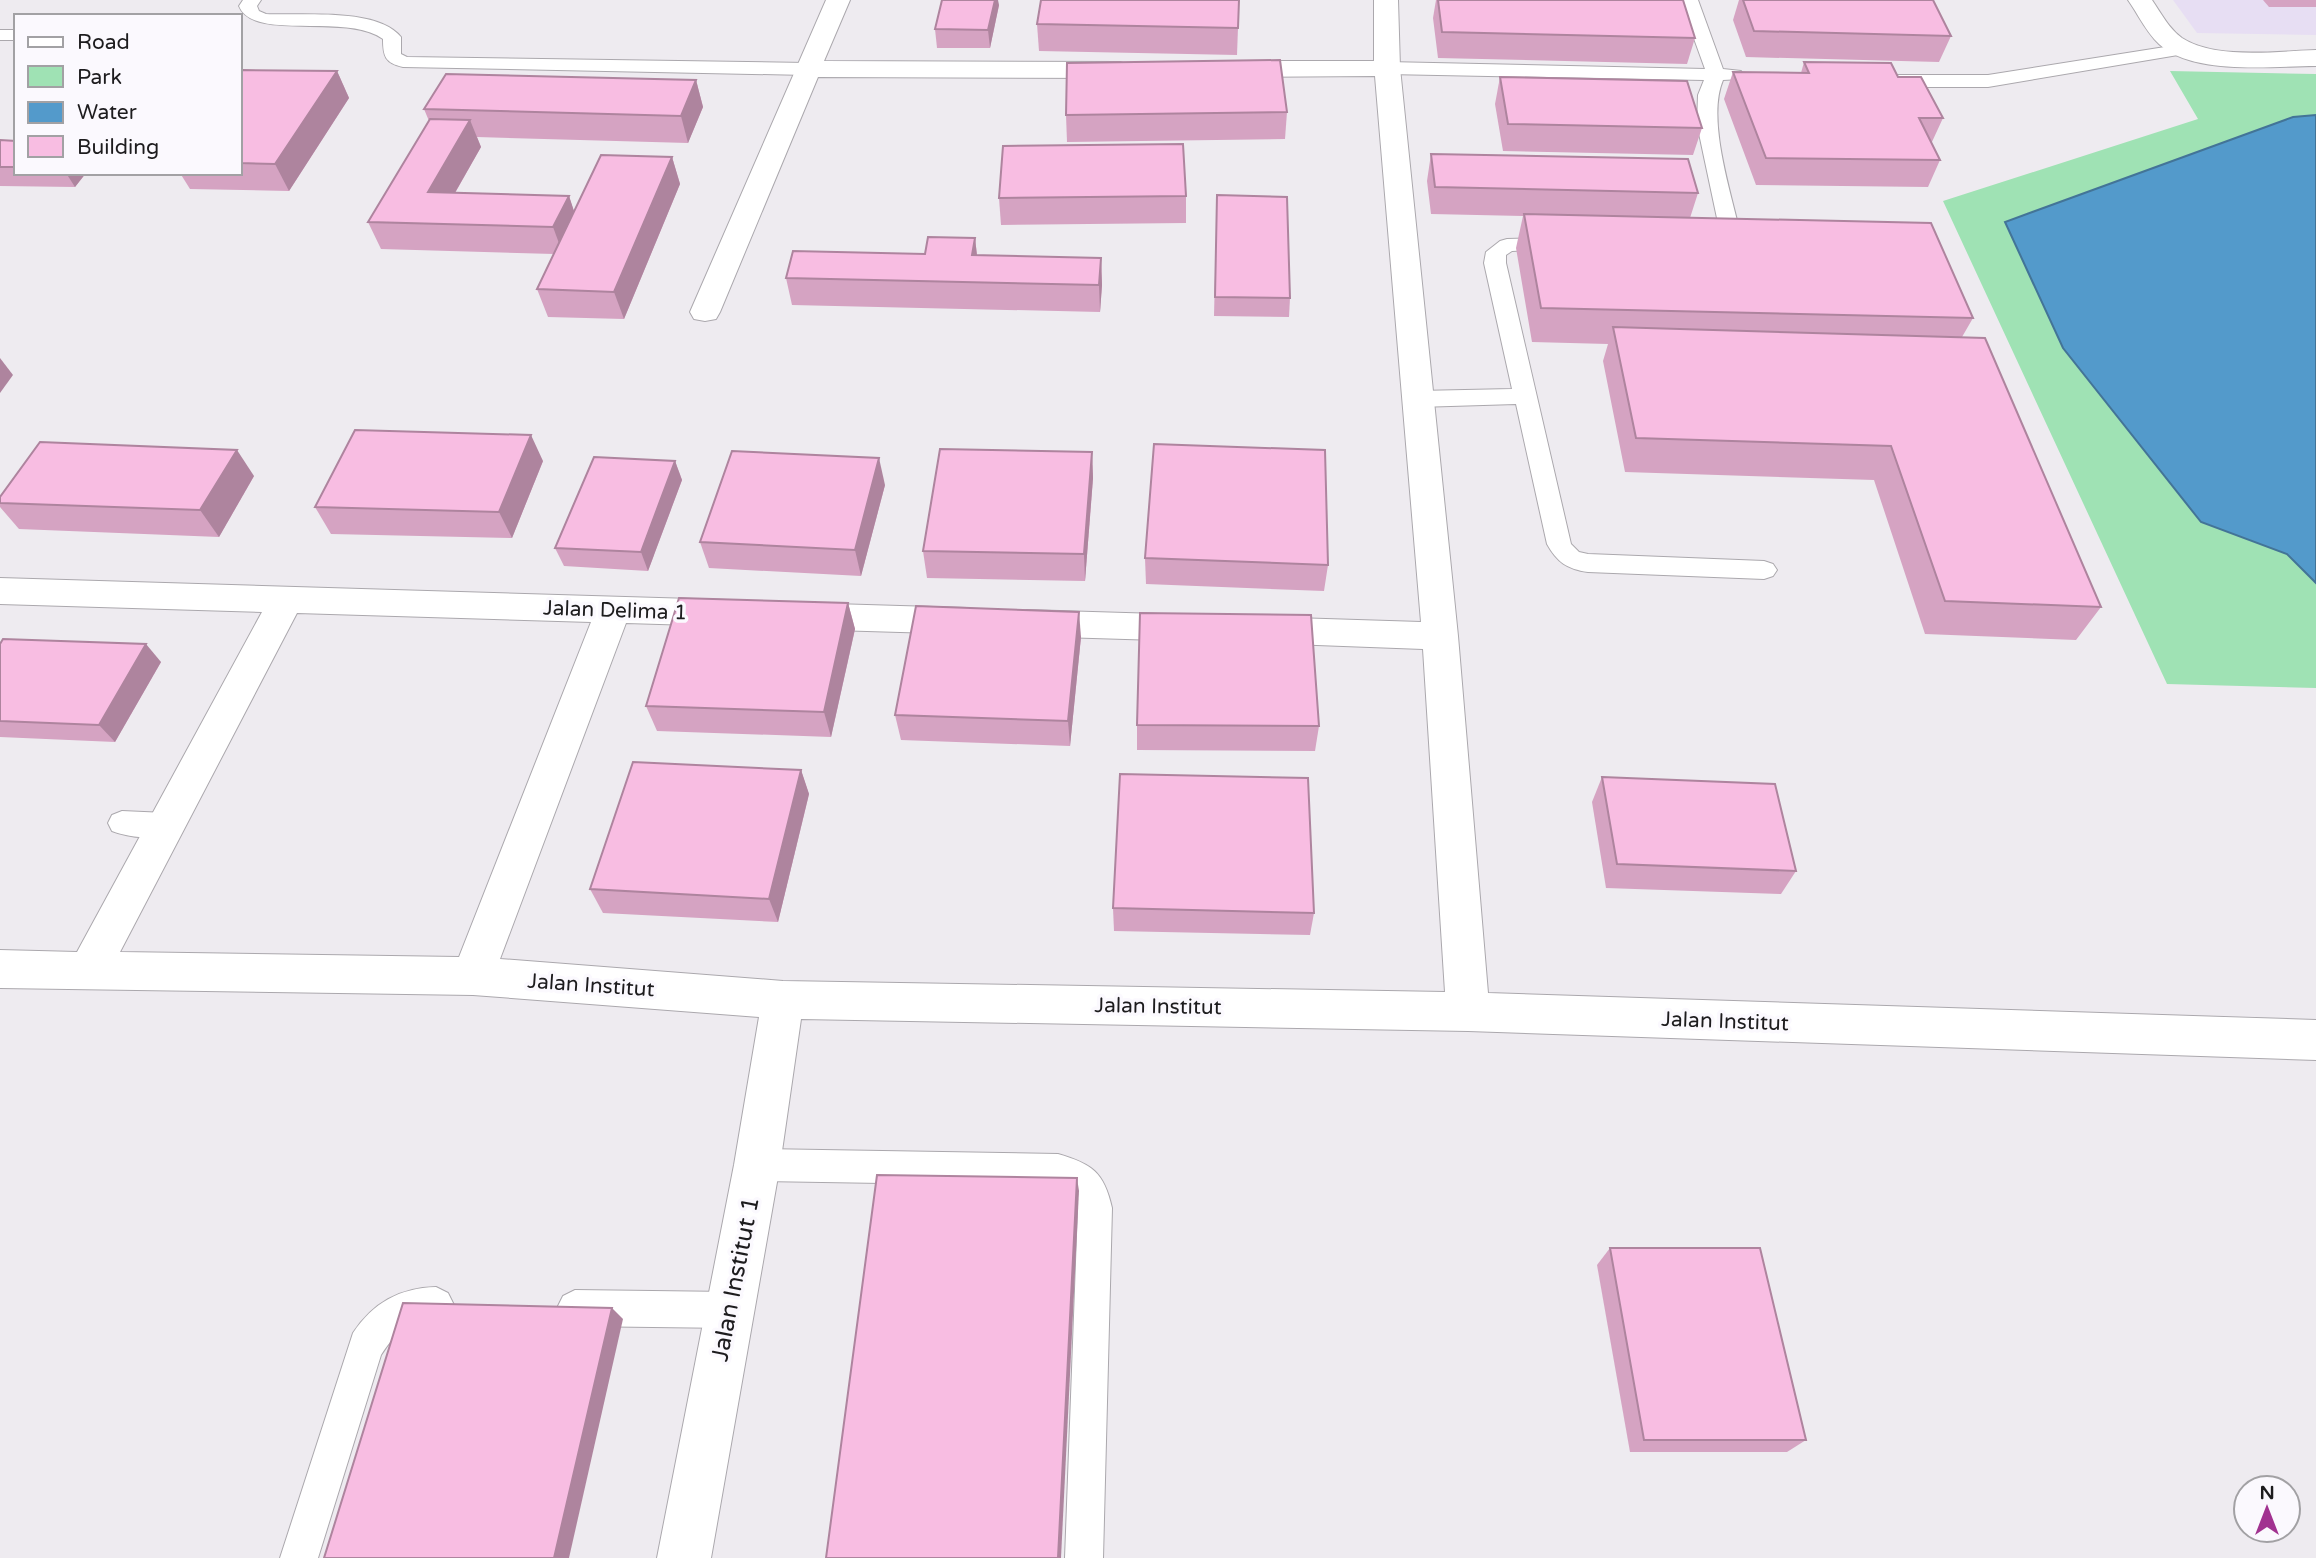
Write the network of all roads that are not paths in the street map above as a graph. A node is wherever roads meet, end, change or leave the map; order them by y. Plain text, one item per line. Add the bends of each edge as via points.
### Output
1 (252, 0) edge
2 (838, 0) edge
3 (1386, 0) edge
4 (1689, 0) edge
5 (2140, 0) edge
6 (2184, 49) junction
7 (2316, 58) edge
8 (1387, 68) junction
9 (807, 69) junction
10 (1143, 69) edge
11 (1211, 69) edge
12 (1716, 74) junction
13 (1758, 76) edge
14 (1868, 81) edge
15 (1580, 245) edge
16 (1698, 249) edge
17 (705, 312) dead end
18 (1525, 396) junction
19 (1418, 398) junction
20 (1764, 570) dead end
21 (0, 591) edge
22 (285, 602) junction
23 (613, 610) junction
24 (1440, 636) junction
25 (122, 823) dead end
26 (166, 825) junction
27 (0, 969) edge
28 (89, 970) junction
29 (473, 975) junction
30 (783, 1000) junction
31 (1468, 1012) junction
32 (2316, 1040) edge
33 (757, 1165) junction
34 (475, 1306) edge
35 (542, 1307) edge
36 (730, 1310) junction
37 (299, 1558) edge
38 (684, 1558) edge
39 (1084, 1558) edge

1 - 9 lane via 248,6 251,14 263,19 355,23 386,30 392,37 392,56 403,62
2 - 9 street
3 - 8 street
4 - 12 lane
5 - 6 street via 2167,38
6 - 7 street via 2217,56
6 - 14 lane via 1988,81
8 - 11 street
8 - 12 lane
8 - 19 street
9 - 10 street
9 - 17 street
12 - 13 lane
12 - 16 lane via 1707,95 1707,124 1731,244 1720,250
15 - 18 lane via 1528,243 1496,251
18 - 19 lane
18 - 20 lane via 1559,544 1572,561
19 - 24 street
21 - 22 street, Jalan Delima 1
22 - 23 street, Jalan Delima 1
22 - 26 street
23 - 24 street, Jalan Delima 1
23 - 29 street
24 - 31 street
25 - 26 lane
26 - 28 street
27 - 28 street, Jalan Institut
28 - 29 street, Jalan Institut
29 - 30 street, Jalan Institut
30 - 31 street, Jalan Institut
30 - 33 street, Jalan Institut 1
31 - 32 street, Jalan Institut
33 - 36 street, Jalan Institut 1
33 - 39 lane via 1058,1170 1077,1175 1091,1189 1095,1208
34 - 37 lane via 422,1305 399,1310 378,1326 366,1346
35 - 36 lane
36 - 38 street, Jalan Institut 1

